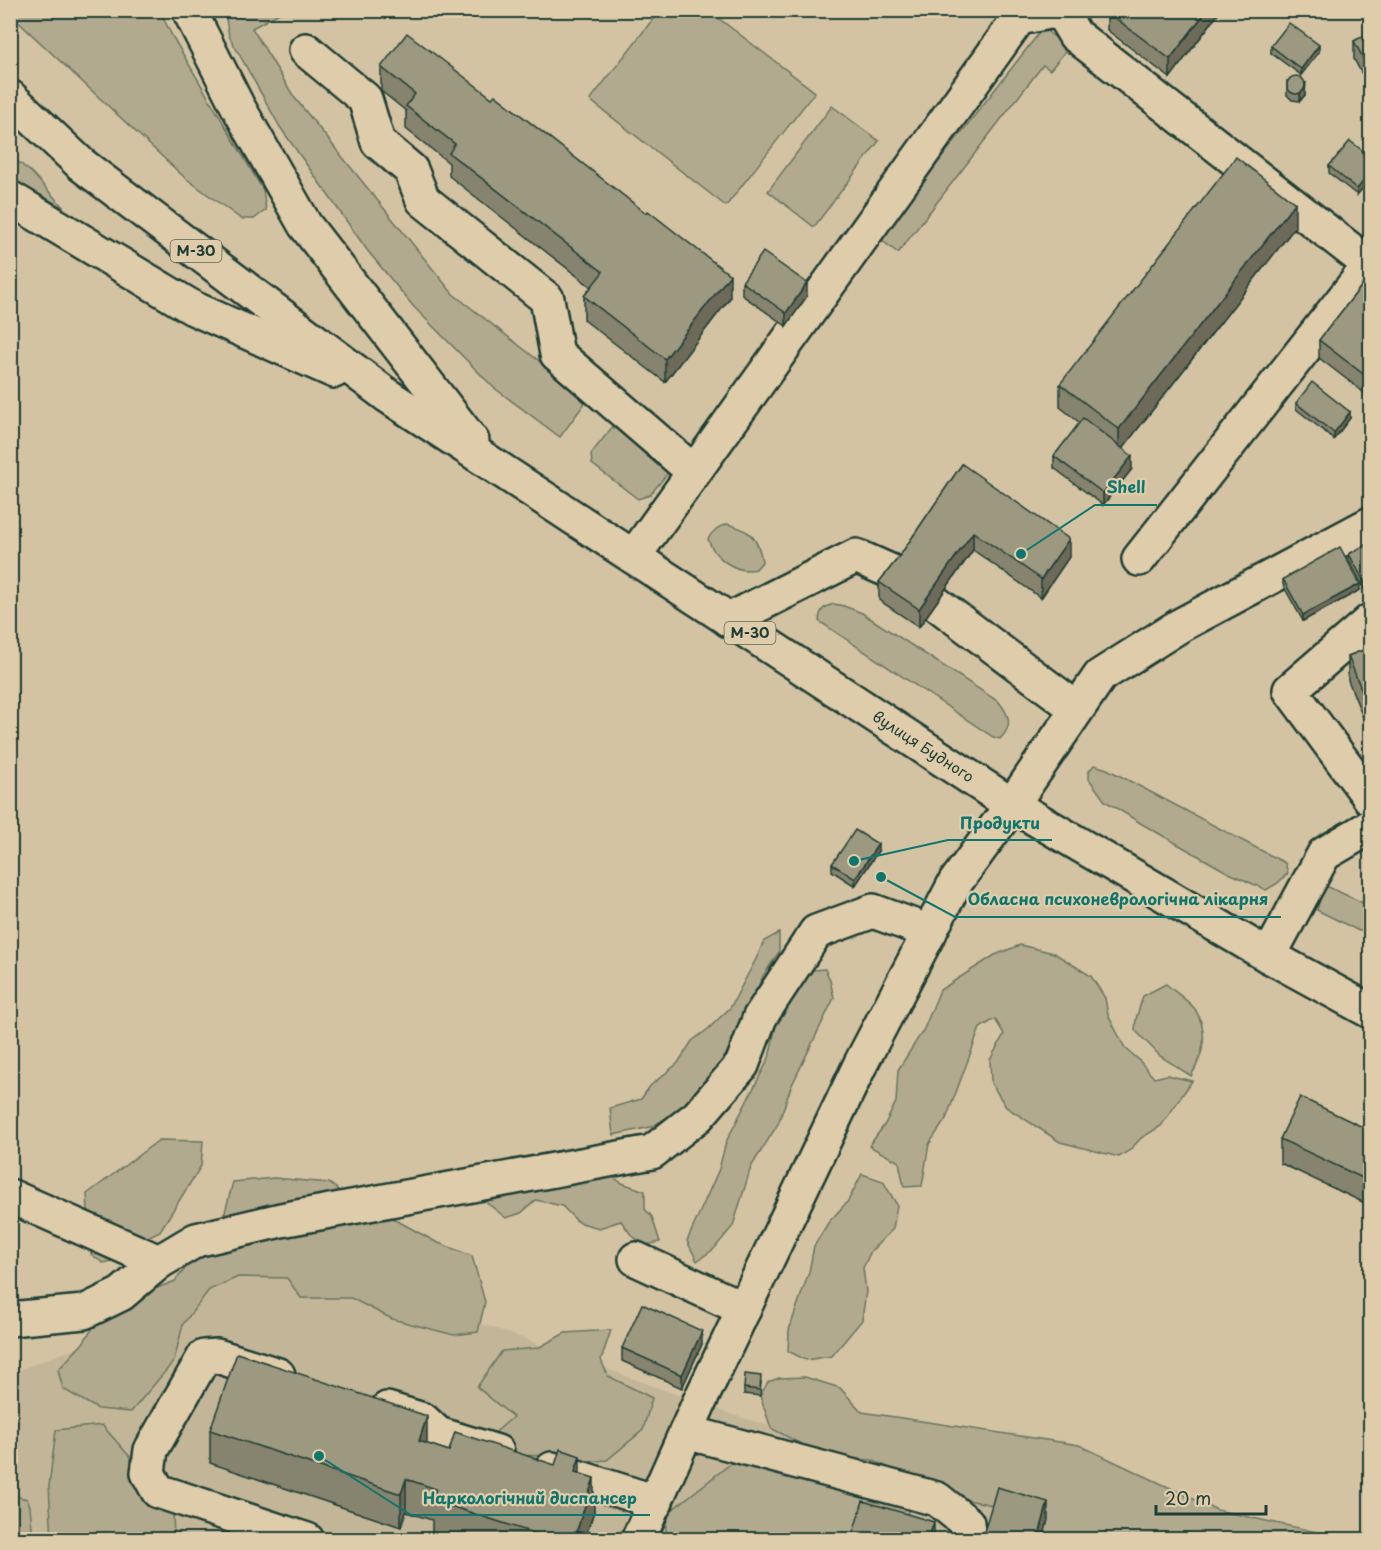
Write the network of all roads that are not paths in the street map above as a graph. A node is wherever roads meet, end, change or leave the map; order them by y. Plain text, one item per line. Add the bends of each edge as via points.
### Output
1 (189, 10) edge
2 (1059, 10) edge
3 (306, 50) dead end
4 (10, 97) edge
5 (10, 198) edge
6 (388, 396) junction
7 (488, 461) junction
8 (694, 472) junction
9 (1371, 524) edge
10 (634, 556) junction
11 (1139, 559) dead end
12 (899, 575) edge
13 (937, 604) edge
14 (729, 620) junction
15 (1371, 621) edge
16 (1077, 709) junction
17 (1371, 798) edge
18 (1012, 805) junction
19 (1371, 827) edge
20 (930, 932) junction
21 (1269, 956) junction
22 (1370, 1010) edge
23 (10, 1197) edge
24 (636, 1259) dead end
25 (159, 1262) junction
26 (744, 1309) junction
27 (10, 1319) edge
28 (309, 1384) edge
29 (355, 1399) edge
30 (686, 1432) junction
31 (656, 1502) junction
32 (307, 1539) edge
33 (638, 1539) edge
34 (969, 1539) edge

1 - 7 main road via 305,225
2 - 8 main road via 1019,18
2 - 11 main road via 1075,34 1370,265
3 - 8 main road via 365,99 378,142 411,170 423,200 547,299 557,354
4 - 6 main road, М-30 via 82,165
5 - 6 main road, М-30 via 193,308
6 - 7 main road, М-30
7 - 10 main road, вулиця Будного / М-30
8 - 10 main road
9 - 16 main road via 1179,626 1100,676
10 - 14 main road, вулиця Будного / М-30
12 - 14 main road via 856,556
13 - 16 main road
14 - 18 main road, вулиця Будного / М-30
15 - 17 main road via 1290,690
16 - 18 main road
18 - 20 main road via 956,884
18 - 21 main road, вулиця Будного / М-30
19 - 21 main road via 1324,854
20 - 25 main road via 873,911 816,932 760,1017 742,1065 698,1116 652,1152 281,1220 196,1240
20 - 26 main road via 860,1065
21 - 22 main road, вулиця Будного / М-30
23 - 25 main road
24 - 26 main road
25 - 27 main road via 121,1294 84,1312
26 - 30 main road
28 - 32 main road via 217,1356 204,1356 151,1450 147,1473 158,1491
29 - 31 main road via 423,1420 438,1434
30 - 31 main road
30 - 34 main road via 936,1499 967,1522
31 - 33 main road

